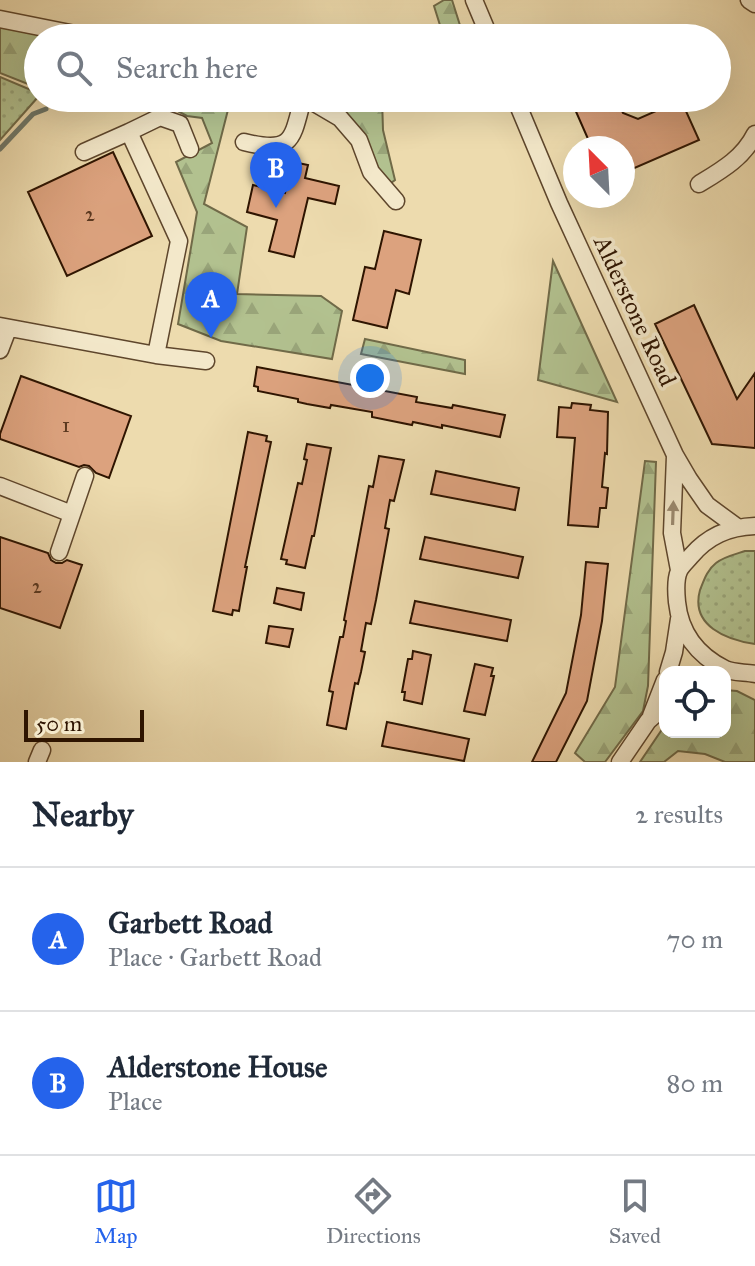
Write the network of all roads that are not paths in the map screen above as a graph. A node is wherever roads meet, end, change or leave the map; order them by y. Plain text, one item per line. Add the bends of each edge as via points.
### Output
1 (474, 0) edge
2 (749, 0) edge
3 (755, 4) edge
4 (0, 19) edge
5 (25, 24) edge
6 (484, 24) edge
7 (300, 112) edge
8 (330, 112) edge
9 (521, 112) edge
10 (129, 132) junction
11 (755, 137) edge
12 (244, 142) dead end
13 (190, 149) dead end
14 (84, 152) dead end
15 (699, 184) dead end
16 (396, 201) dead end
17 (4, 328) edge
18 (0, 350) edge
19 (156, 355) junction
20 (206, 361) dead end
21 (675, 455) junction
22 (85, 476) dead end
23 (0, 486) edge
24 (72, 514) junction
25 (755, 526) edge
26 (737, 527) junction
27 (59, 552) dead end
28 (679, 570) junction
29 (679, 618) junction
30 (670, 666) edge
31 (717, 666) edge
32 (731, 672) edge
33 (755, 674) edge
34 (659, 694) edge
35 (659, 711) edge
36 (648, 721) junction
37 (620, 762) edge

1 - 6 street
2 - 3 street
4 - 5 street
7 - 12 street via 289,141 278,147
8 - 16 street via 359,140 371,172
9 - 21 street, Alderstone Road
10 - 13 street via 160,117 180,124
10 - 14 street
10 - 19 street via 179,241
11 - 15 street via 728,167
17 - 18 street
17 - 19 street
19 - 20 street
21 - 26 street, Alderstone Road via 707,505
28 -> 21 street, Alderstone Road via 672,533
22 - 24 street
23 - 24 street
24 - 27 street
25 - 26 street
26 - 28 street via 715,534
28 - 29 street, Alderstone Road
29 - 30 street, Alderstone Road
29 - 31 street via 694,646
32 - 33 street
34 - 36 street
35 - 36 street
36 - 37 street

